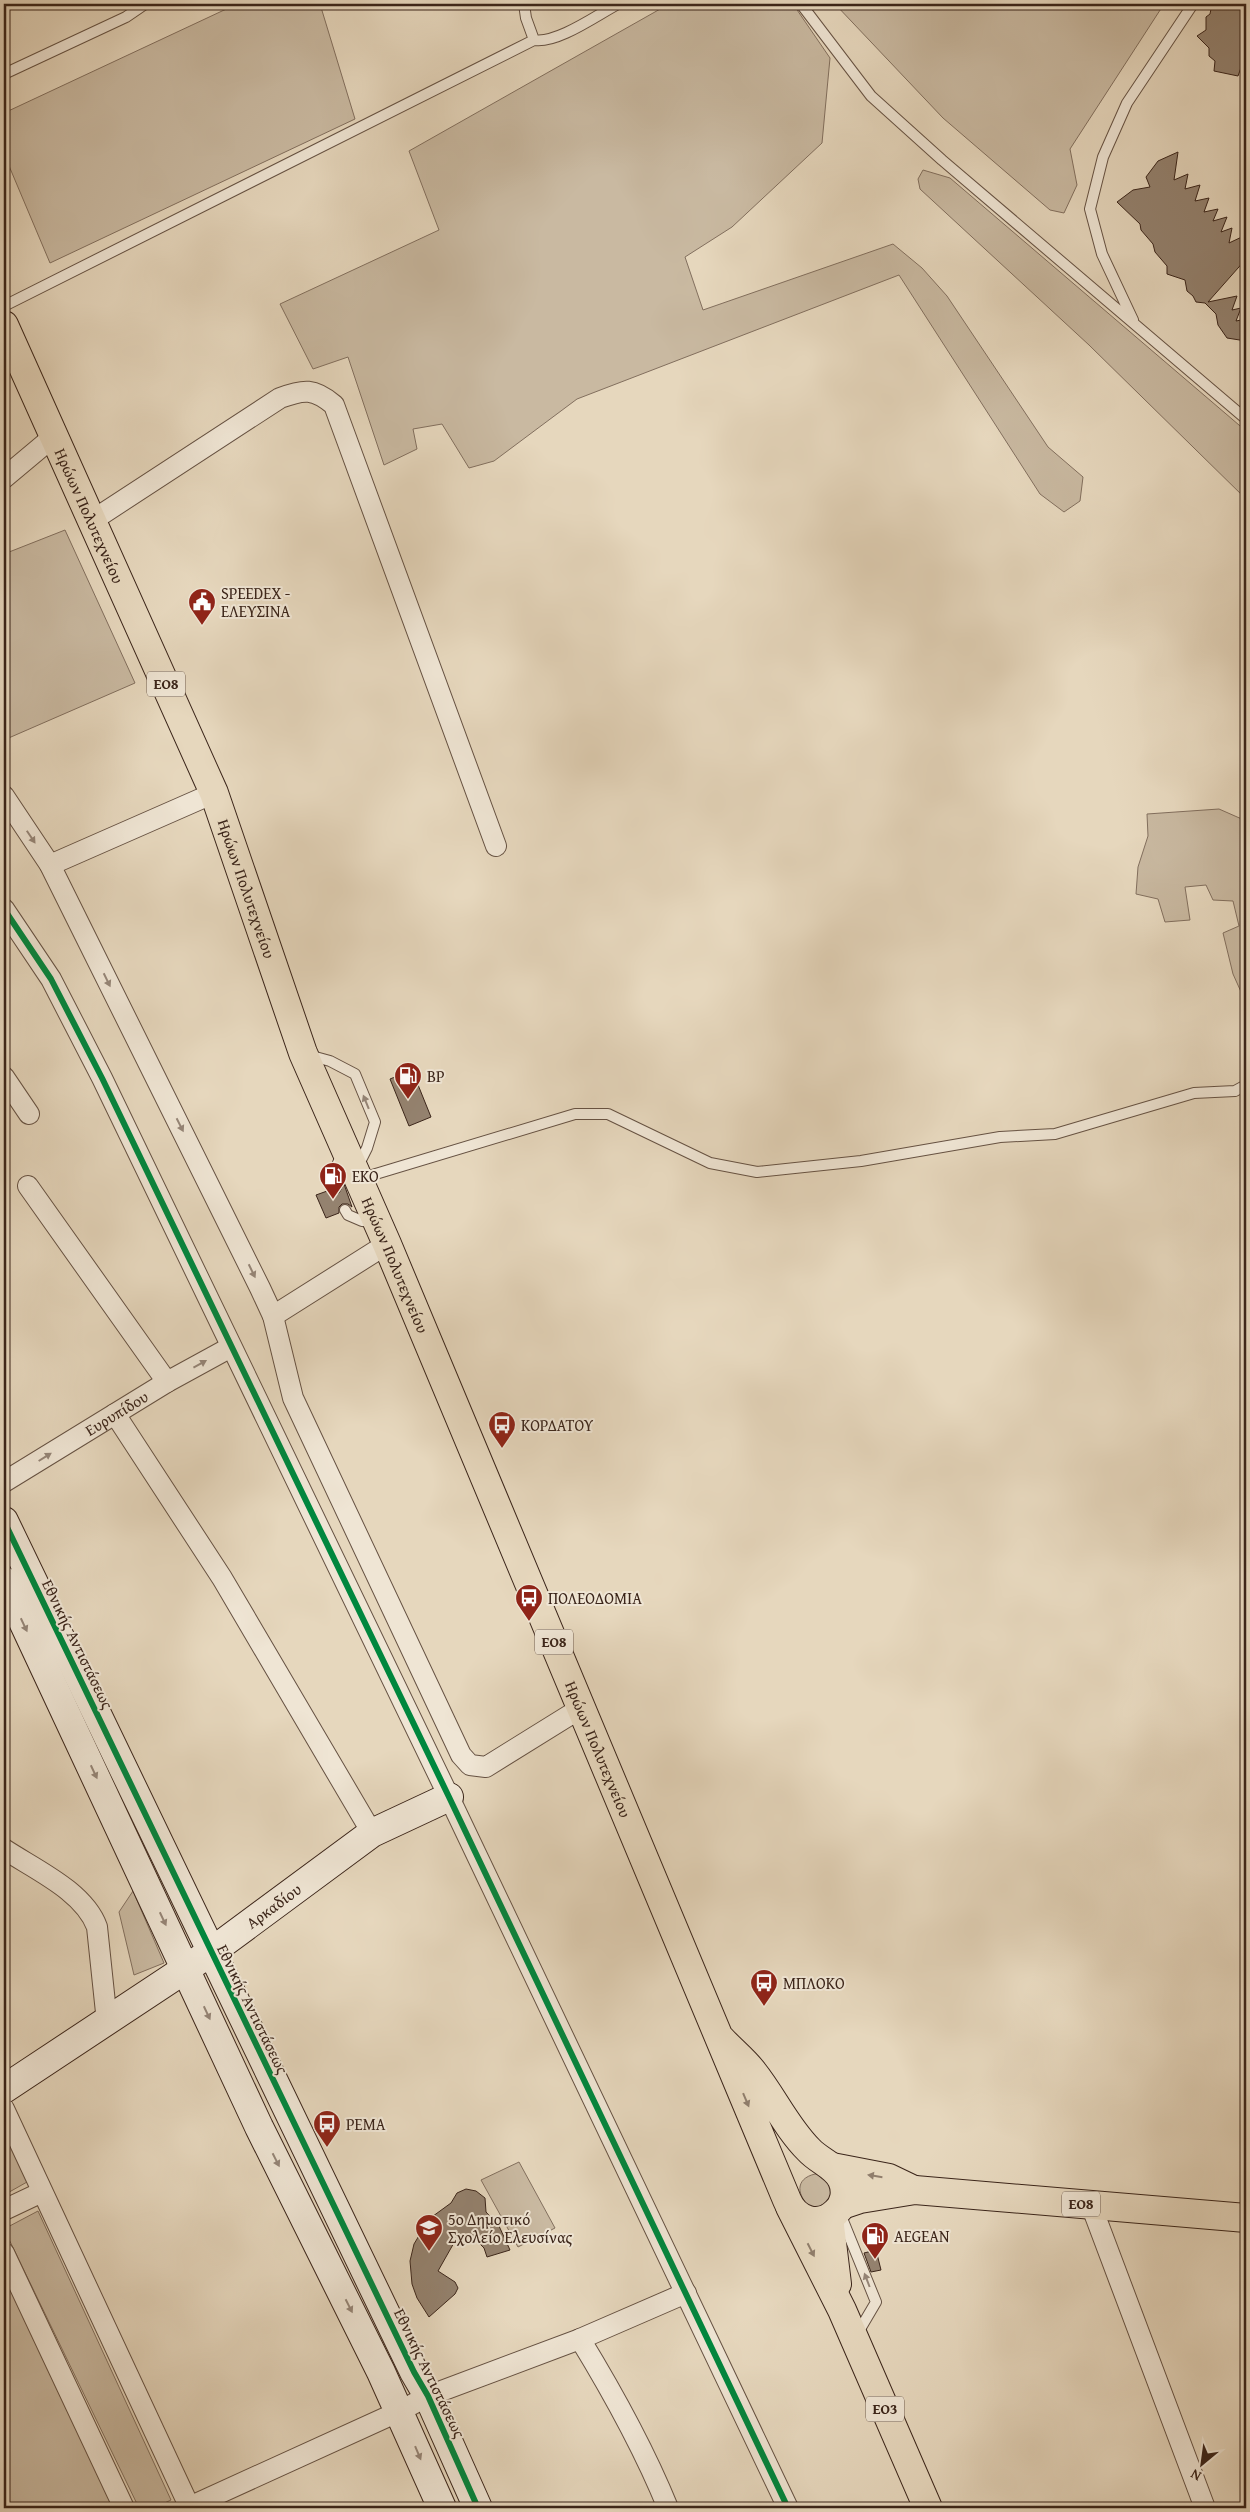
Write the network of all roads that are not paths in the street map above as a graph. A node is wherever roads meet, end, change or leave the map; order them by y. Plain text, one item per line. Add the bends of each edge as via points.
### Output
1 (145, 4) edge
2 (524, 4) edge
3 (618, 4) edge
4 (801, 4) edge
5 (1193, 4) edge
6 (534, 40) junction
7 (4, 74) edge
8 (4, 306) edge
9 (1134, 323) junction
10 (4, 325) edge
11 (1246, 419) edge
12 (53, 437) junction
13 (4, 478) edge
14 (93, 520) junction
15 (214, 793) junction
16 (4, 796) edge
17 (496, 846) dead end
18 (50, 865) junction
19 (4, 909) edge
20 (303, 1053) junction
21 (4, 1077) edge
22 (1246, 1085) edge
23 (29, 1114) dead end
24 (348, 1172) junction
25 (28, 1186) dead end
26 (345, 1210) dead end
27 (382, 1233) junction
28 (273, 1316) junction
29 (231, 1347) junction
30 (167, 1382) junction
31 (115, 1414) junction
32 (4, 1482) edge
33 (4, 1521) edge
34 (4, 1581) edge
35 (581, 1708) junction
36 (449, 1797) junction
37 (372, 1833) junction
38 (4, 1849) edge
39 (211, 1952) junction
40 (186, 1969) junction
41 (107, 2022) junction
42 (720, 2040) junction
43 (4, 2089) edge
44 (4, 2109) edge
45 (828, 2166) junction
46 (915, 2190) junction
47 (42, 2192) junction
48 (788, 2200) junction
49 (1091, 2205) junction
50 (4, 2210) edge
51 (837, 2211) junction
52 (1246, 2218) edge
53 (4, 2253) edge
54 (686, 2293) junction
55 (842, 2310) junction
56 (580, 2339) junction
57 (854, 2339) junction
58 (428, 2396) junction
59 (400, 2411) junction
60 (124, 2508) edge
61 (188, 2508) edge
62 (442, 2508) edge
63 (478, 2508) edge
64 (668, 2508) edge
65 (788, 2508) edge
66 (928, 2508) edge
67 (1205, 2508) edge

1 - 7 lane via 126,17
2 - 6 lane
3 - 6 lane via 555,38 544,42
4 - 9 lane via 871,96
5 - 9 lane via 1128,104 1103,157 1090,209 1102,254
6 - 8 lane
9 - 11 lane
10 - 12 main road, Ηρώων Πολυτεχνείου / ΕΟ8
12 - 13 street
12 - 14 main road, Ηρώων Πολυτεχνείου / ΕΟ8
14 - 15 main road, Ηρώων Πολυτεχνείου / ΕΟ8
14 - 17 street via 280,398 300,391 314,392 334,405
15 - 18 street
15 - 20 main road, Ηρώων Πολυτεχνείου / ΕΟ8
16 -> 18 street
18 -> 28 street
19 - 29 street via 56,987
20 - 24 main road, Ηρώων Πολυτεχνείου / ΕΟ8
24 -> 20 lane via 367,1148 375,1122 355,1074 330,1061
21 - 23 street
22 - 24 lane via 1235,1091 1186,1096 1055,1134 1000,1137 861,1161 757,1172 710,1163 608,1114 575,1114
24 - 27 main road, Ηρώων Πολυτεχνείου / ΕΟ8
25 - 30 street
26 - 27 lane via 348,1215
27 - 28 street
27 - 35 main road, Ηρώων Πολυτεχνείου / ΕΟ8
28 - 35 street via 293,1398 461,1755 470,1765 486,1767
30 -> 29 street, Ευρυπίδου
29 - 36 street
30 - 31 street, Ευρυπίδου
32 -> 31 street, Ευρυπίδου
31 - 37 street via 222,1578
33 - 39 street, Εθνικής Αντιστάσεως
34 -> 40 street
35 - 42 main road, Ηρώων Πολυτεχνείου / ΕΟ8
36 - 37 street, Αρκαδίου
36 - 54 street
37 - 39 street, Αρκαδίου
38 - 41 street via 71,1892 92,1913 97,1927
39 - 40 street, Αρκαδίου
39 - 58 street, Εθνικής Αντιστάσεως
40 - 41 street, Αρκαδίου
40 -> 59 street via 259,2127
41 - 43 street, Αρκαδίου
42 - 45 main road, Ηρώων Πολυτεχνείου / ΕΟ8 via 753,2071 808,2150
42 -> 48 main road, Ηρώων Πολυτεχνείου / ΕΟ8
44 - 47 street
46 -> 45 main road, ΕΟ8 via 889,2178
45 - 48 main road, ΕΟ8 via 812,2162 792,2173 787,2182
45 - 51 main road, Ηρώων Πολυτεχνείου / ΕΟ8 via 842,2180 844,2189
46 - 49 main road, ΕΟ8
46 - 51 main road, ΕΟ8 via 860,2199
47 - 50 street
47 - 61 street
48 - 51 main road, ΕΟ8 via 797,2215 807,2220 818,2221
48 -> 55 main road, Ηρώων Πολυτεχνείου / ΕΟ3
49 - 52 main road, ΕΟ8
49 - 67 street
51 - 55 main road, Ηρώων Πολυτεχνείου / ΕΟ3
57 -> 51 lane via 876,2302
53 - 60 street
54 - 56 street
54 - 65 street
55 - 57 main road, Ηρώων Πολυτεχνείου / ΕΟ3
56 - 58 street
56 - 64 street via 606,2382
57 - 66 main road, Ηρώων Πολυτεχνείου / ΕΟ3
58 - 59 street
58 - 63 street, Εθνικής Αντιστάσεως
59 - 61 street
59 -> 62 street

